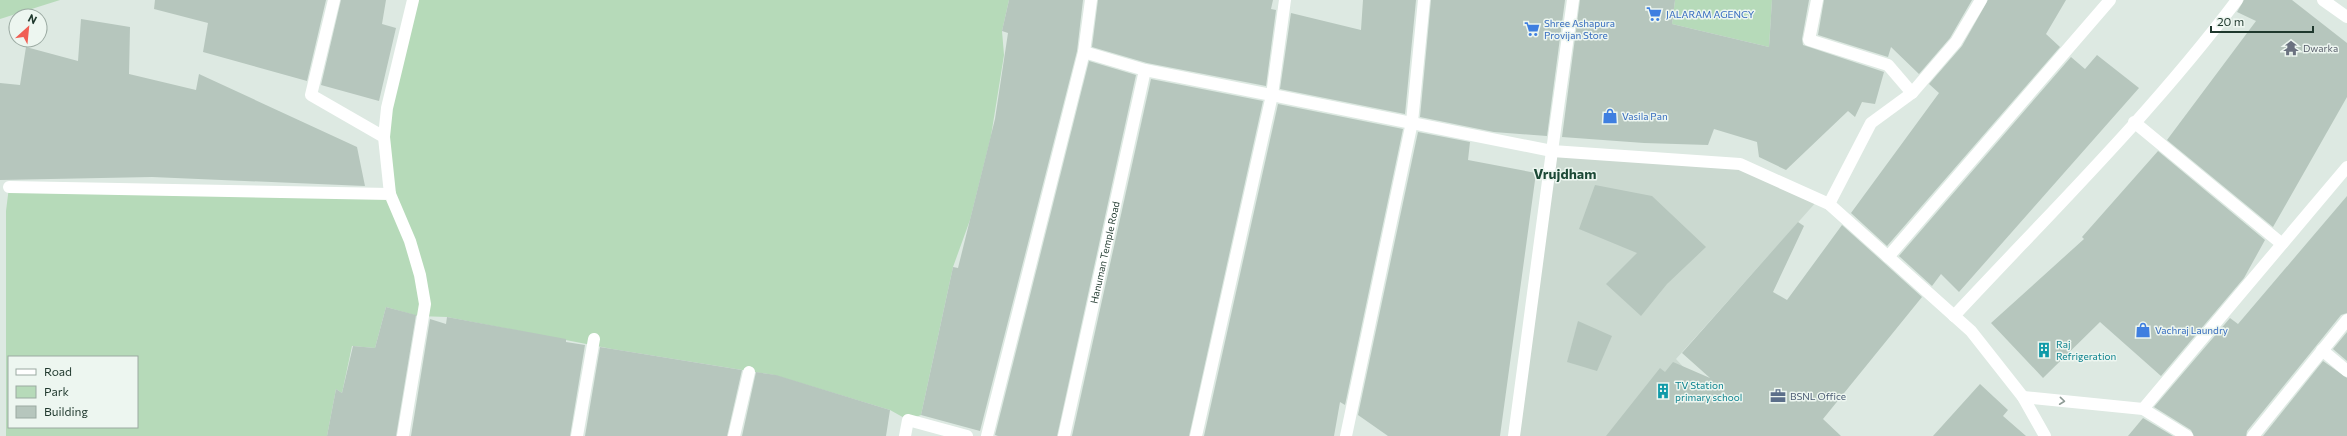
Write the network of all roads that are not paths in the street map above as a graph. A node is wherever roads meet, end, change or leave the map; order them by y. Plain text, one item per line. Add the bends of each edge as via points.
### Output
1 (334, 0) edge
2 (413, 0) edge
3 (1092, 0) edge
4 (1285, 0) edge
5 (1424, 0) edge
6 (1573, 0) edge
7 (1817, 0) edge
8 (1981, 0) edge
9 (2110, 0) edge
10 (2237, 0) edge
11 (2323, 0) edge
12 (2347, 17) edge
13 (1084, 52) junction
14 (1145, 70) junction
15 (1912, 93) junction
16 (1272, 95) junction
17 (1412, 122) junction
18 (2134, 122) junction
19 (384, 137) junction
20 (1552, 151) junction
21 (2347, 168) edge
22 (9, 187) dead end
23 (390, 194) junction
24 (1829, 204) junction
25 (2282, 244) junction
26 (1888, 257) junction
27 (1954, 316) junction
28 (2347, 320) edge
29 (594, 339) dead end
30 (2322, 350) junction
31 (749, 372) dead end
32 (2347, 372) edge
33 (2023, 397) junction
34 (2143, 409) junction
35 (403, 436) edge
36 (577, 436) edge
37 (734, 436) edge
38 (905, 436) edge
39 (967, 436) edge
40 (987, 436) edge
41 (1064, 436) edge
42 (1196, 436) edge
43 (1346, 436) edge
44 (1514, 436) edge
45 (2045, 436) edge
46 (2187, 436) edge
47 (2253, 436) edge

1 - 19 street via 311,95
2 - 19 street via 387,108
3 - 13 street
4 - 16 street
5 - 17 street
6 - 20 street
7 - 15 street via 1810,40 1888,65
8 - 15 street via 1956,42
9 - 26 street
10 - 18 street via 2209,37
11 - 12 street
13 - 14 street
13 - 40 street
14 - 16 street
14 - 41 street, Hanuman Temple Road
15 - 24 street via 1871,123
16 - 17 street
16 - 42 street
17 - 20 street
17 - 43 street
18 - 25 street
18 - 27 street
19 - 23 street
20 - 24 street via 1740,164
20 - 44 street
21 - 25 street
22 - 23 street
23 - 35 street via 410,241 425,304
24 - 26 street
25 - 34 street
26 - 27 street
27 - 33 street via 1971,331
28 - 30 street
29 - 36 street
30 - 32 street
30 - 47 street
31 - 37 street
33 -> 34 street
33 - 45 street
34 - 46 street
38 - 39 street via 908,420

